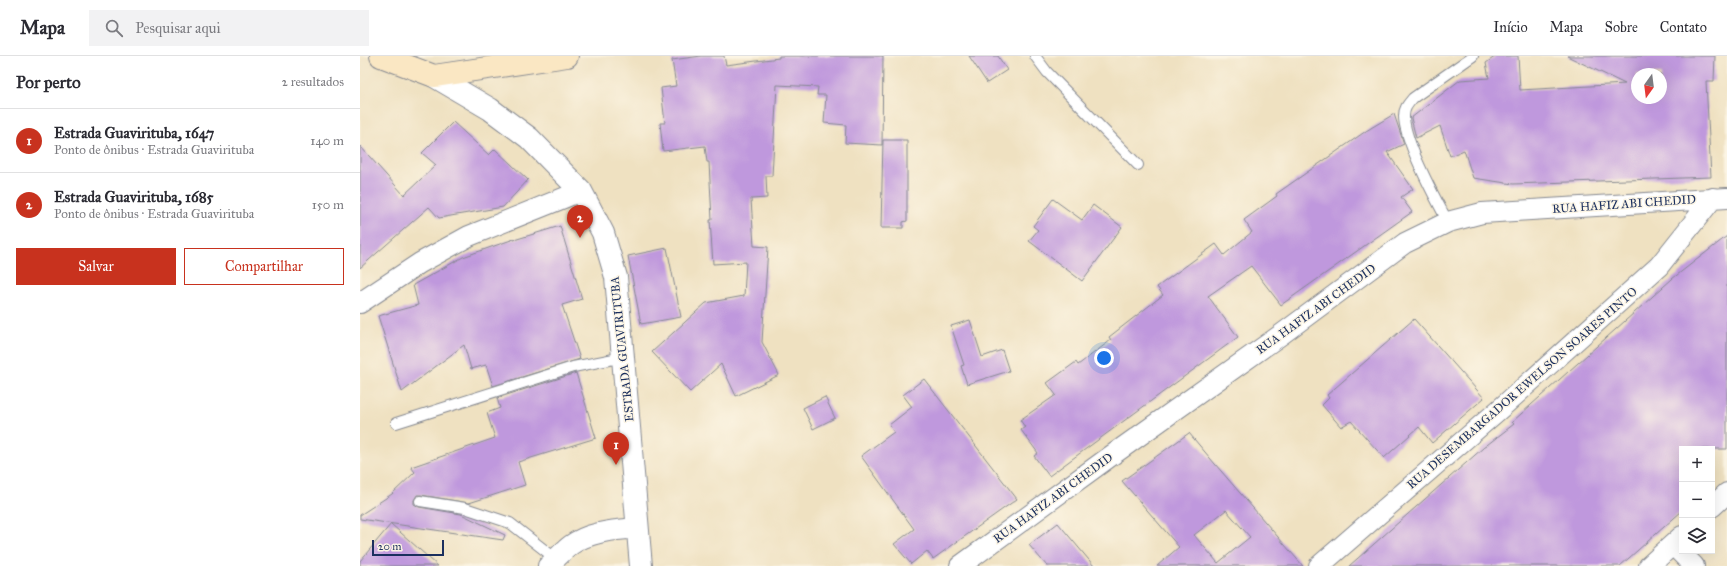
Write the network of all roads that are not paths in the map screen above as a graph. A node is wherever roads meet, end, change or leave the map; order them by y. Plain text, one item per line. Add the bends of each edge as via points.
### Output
1 (381, 56) edge
2 (566, 56) edge
3 (1035, 56) edge
4 (1473, 56) edge
5 (530, 59) edge
6 (434, 76) junction
7 (1138, 165) dead end
8 (581, 191) junction
9 (1720, 198) edge
10 (1448, 222) junction
11 (360, 303) edge
12 (624, 357) junction
13 (396, 423) dead end
14 (1727, 493) edge
15 (420, 501) dead end
16 (1715, 504) edge
17 (638, 528) junction
18 (1677, 540) edge
19 (552, 563) edge
20 (641, 566) edge
21 (960, 566) edge
22 (1319, 566) edge
23 (1649, 566) edge
24 (1694, 566) edge

1 - 6 main road, ESTRADA GUAVIRITUBA
2 - 5 main road
3 - 7 lane via 1047,72
4 - 10 lane via 1413,98 1406,106 1404,117 1407,133
5 - 6 main road
6 - 8 street, ESTRADA GUAVIRITUBA via 490,109 529,138
8 - 11 street via 469,236 420,263
8 - 12 street, ESTRADA GUAVIRITUBA via 603,233 616,277
9 - 10 street, RUA HAFIZ ABI CHEDID via 1482,213
9 - 22 street, RUA DESEMBARGADOR EWELSON SOARES PINTO via 1659,266
10 - 21 street, RUA HAFIZ ABI CHEDID via 1405,243
12 - 13 lane via 573,367
12 - 17 street, ESTRADA GUAVIRITUBA
14 - 16 street
15 - 19 lane via 465,508 510,523
17 - 19 street via 588,536 572,544
17 - 20 street, ESTRADA GUAVIRITUBA
18 - 23 street
18 - 24 street

